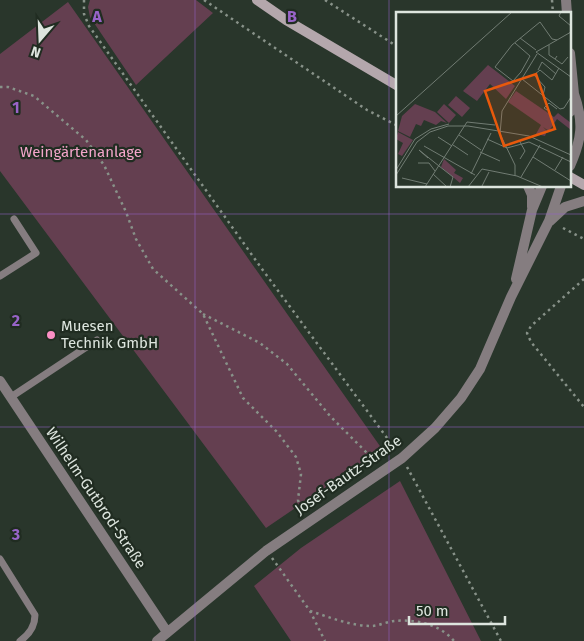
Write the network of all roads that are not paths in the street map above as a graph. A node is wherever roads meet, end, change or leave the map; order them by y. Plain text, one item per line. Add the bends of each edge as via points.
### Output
1 (257, 0) edge
2 (572, 73) edge
3 (396, 85) edge
4 (574, 94) junction
5 (572, 103) edge
6 (582, 146) edge
7 (572, 163) edge
8 (572, 179) edge
9 (584, 184) edge
10 (529, 188) edge
11 (541, 188) edge
12 (561, 188) edge
13 (584, 201) edge
14 (532, 210) junction
15 (14, 219) dead end
16 (549, 221) junction
17 (0, 276) edge
18 (512, 297) junction
19 (97, 340) dead end
20 (0, 381) edge
21 (6, 394) edge
22 (0, 559) edge
23 (168, 632) junction
24 (20, 641) edge
25 (157, 641) edge

1 - 3 main road
2 - 4 street
4 - 5 street
4 - 6 street via 579,109
6 - 7 street
8 - 9 main road
10 - 14 street, Josef-Bautz-Straße
11 - 14 street, Josef-Bautz-Straße
12 - 16 street, Josef-Bautz-Straße
13 - 16 street, Josef-Bautz-Straße via 565,208
14 - 18 street, Josef-Bautz-Straße
15 - 17 lane via 36,253
16 - 18 street, Josef-Bautz-Straße
18 - 23 street, Josef-Bautz-Straße via 480,369 435,428 402,458 266,551
19 - 21 lane
20 - 21 street, Wilhelm-Gutbrod-Straße
21 - 23 street, Wilhelm-Gutbrod-Straße
22 - 24 lane via 35,615 31,631
23 - 25 street, Josef-Bautz-Straße

